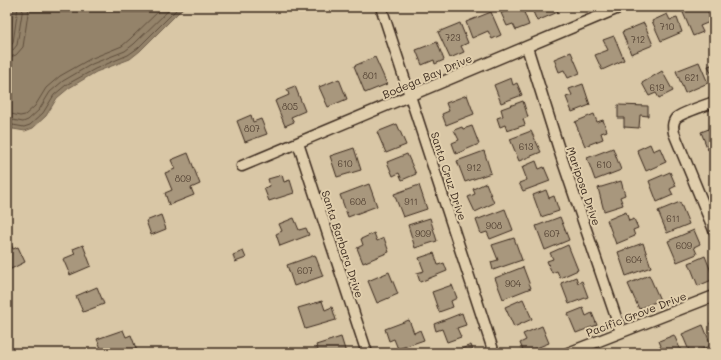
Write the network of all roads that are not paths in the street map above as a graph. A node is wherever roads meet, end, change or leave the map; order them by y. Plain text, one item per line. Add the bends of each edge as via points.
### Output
1 (381, 7) edge
2 (621, 7) edge
3 (527, 47) junction
4 (410, 95) junction
5 (714, 102) edge
6 (298, 143) junction
7 (242, 166) dead end
8 (714, 230) edge
9 (714, 296) edge
10 (622, 332) junction
11 (367, 353) edge
12 (494, 353) edge
13 (568, 353) edge

1 - 4 street, Santa Cruz Drive
2 - 3 street, Bodega Bay Drive
3 - 4 street, Bodega Bay Drive
3 - 10 street, Mariposa Drive
4 - 6 street, Bodega Bay Drive
4 - 12 street, Santa Cruz Drive
5 - 8 street via 676,118 672,126
6 - 7 street, Bodega Bay Drive
6 - 11 street, Santa Barbara Drive
9 - 10 street, Pacific Grove Drive
10 - 13 street, Pacific Grove Drive

